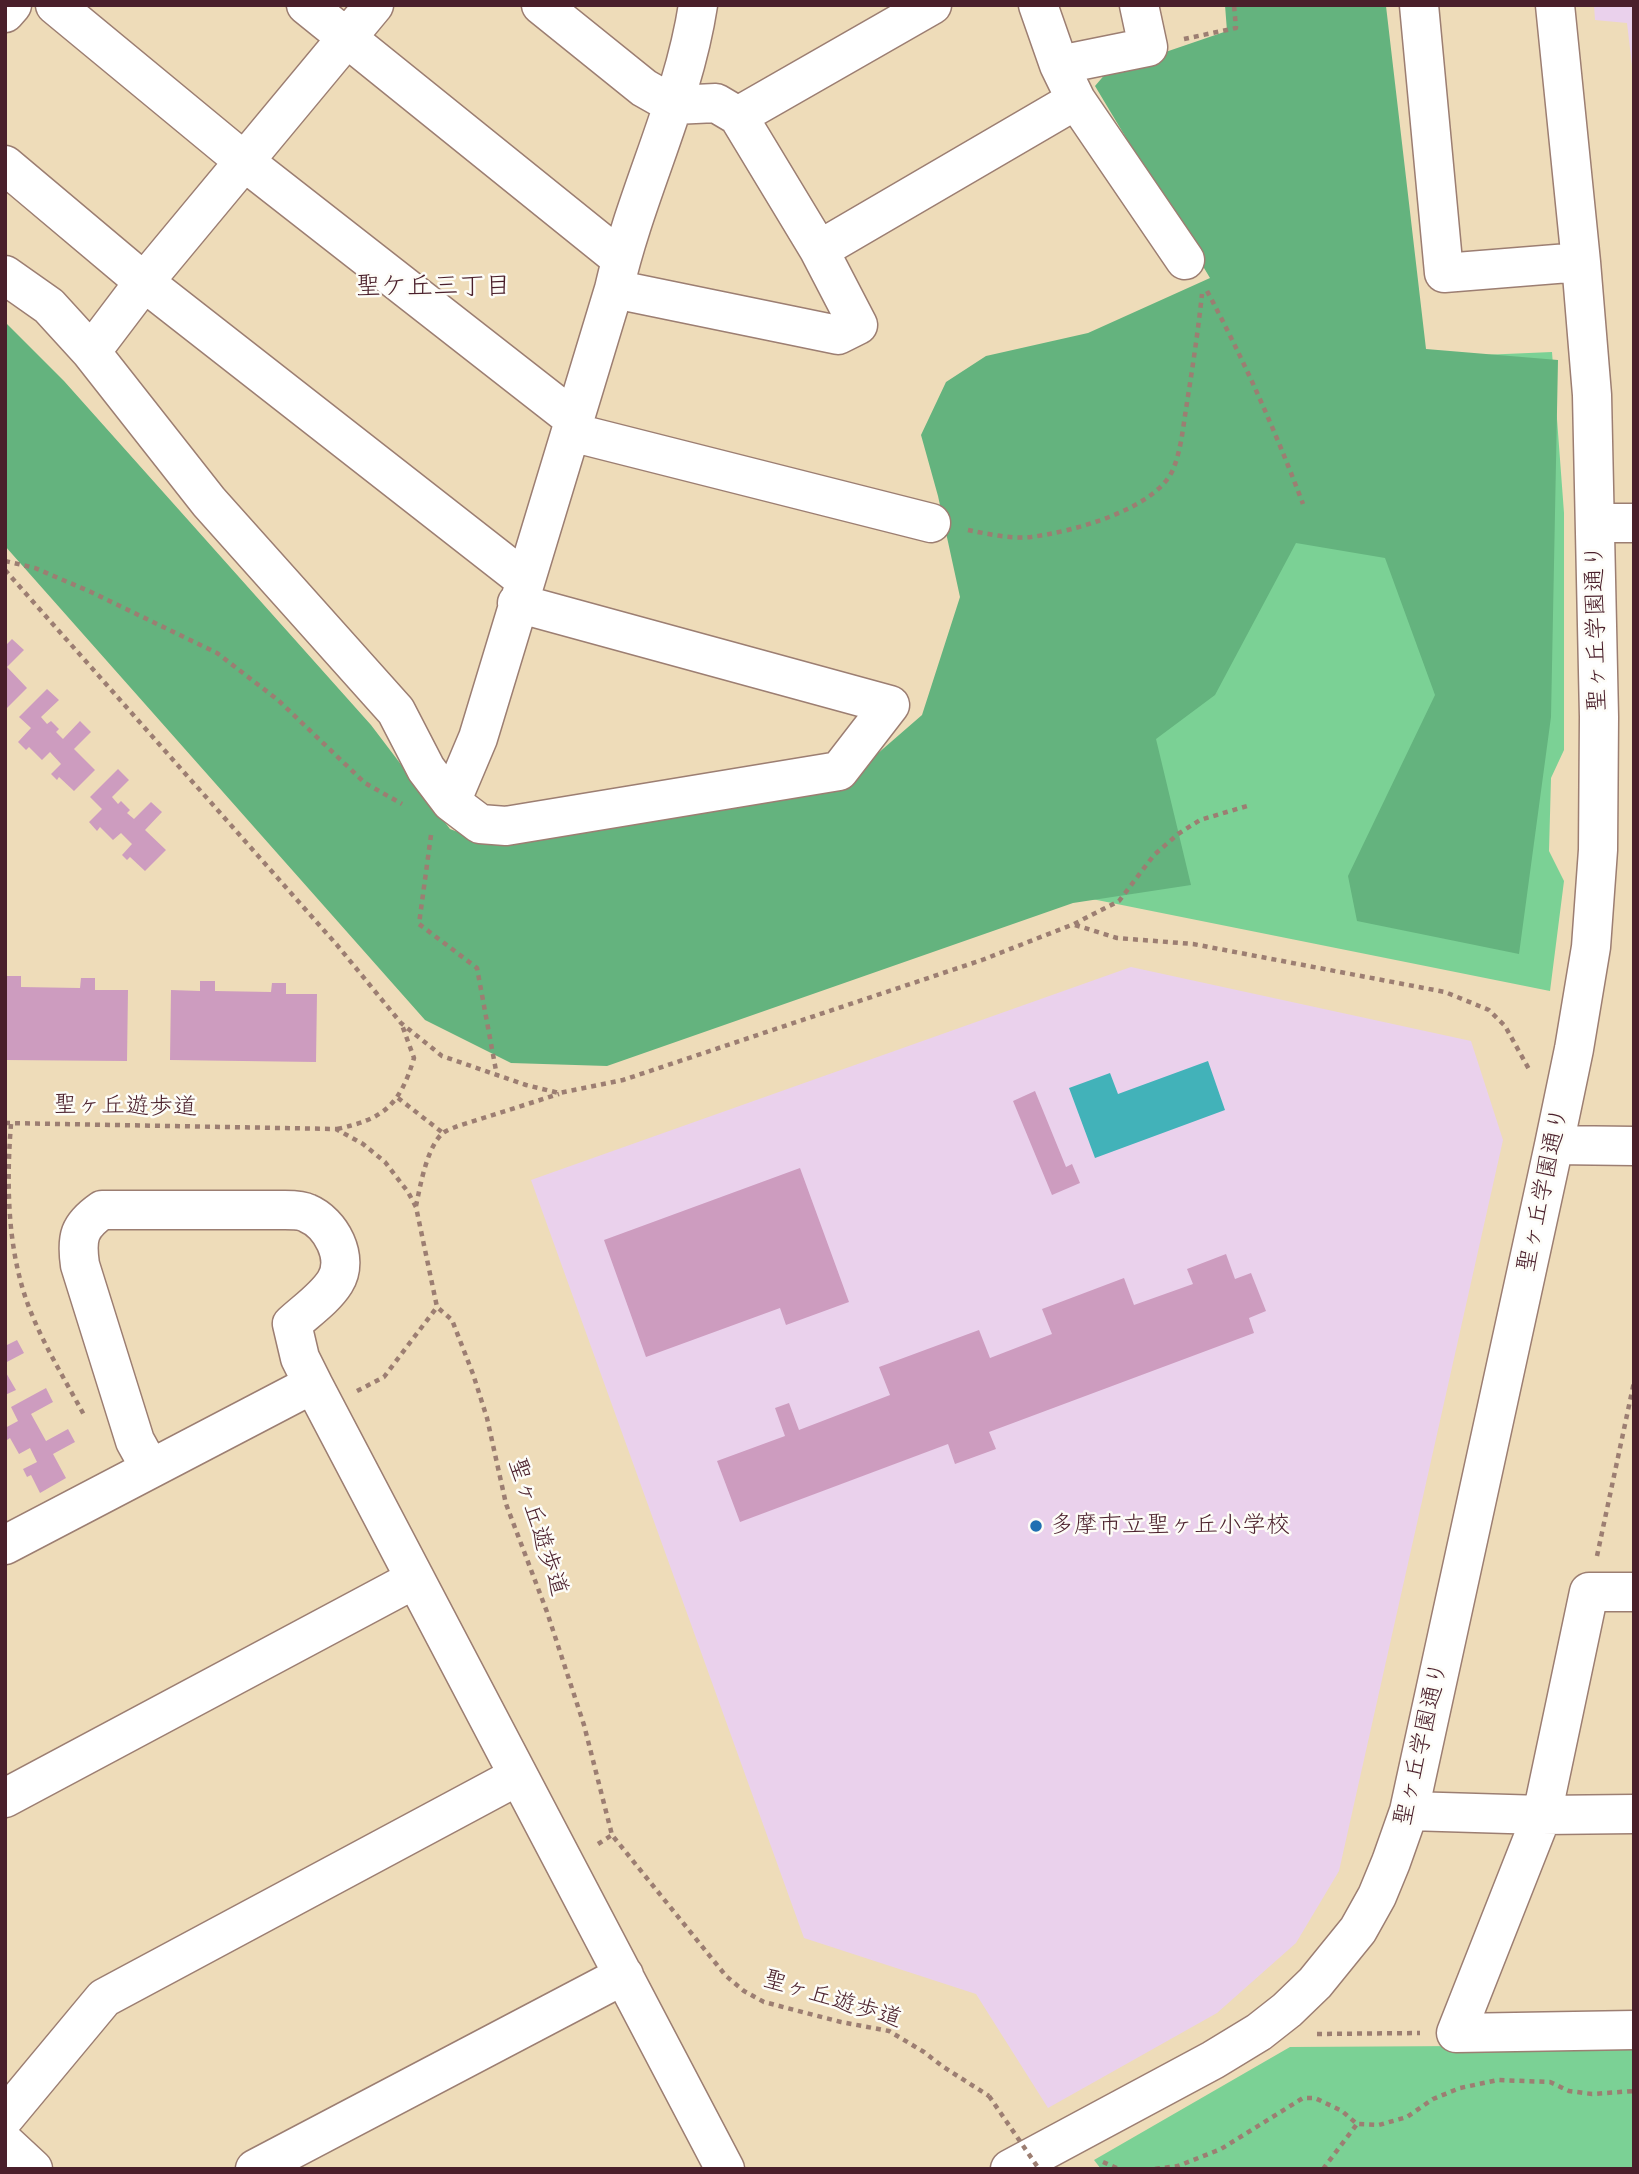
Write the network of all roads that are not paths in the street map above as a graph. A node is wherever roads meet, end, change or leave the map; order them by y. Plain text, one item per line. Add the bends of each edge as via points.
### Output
1 (12, 5) edge
2 (55, 5) edge
3 (306, 5) edge
4 (374, 5) edge
5 (541, 5) edge
6 (698, 5) edge
7 (932, 5) edge
8 (1038, 5) edge
9 (1139, 5) edge
10 (1419, 5) edge
11 (1555, 5) edge
12 (5, 13) edge
13 (347, 39) junction
14 (1059, 65) junction
15 (1076, 100) junction
16 (674, 106) junction
17 (738, 116) junction
18 (246, 162) junction
19 (5, 165) edge
20 (819, 250) junction
21 (1185, 260) dead end
22 (1581, 262) junction
23 (618, 274) junction
24 (5, 275) edge
25 (144, 282) junction
26 (91, 352) junction
27 (573, 426) junction
28 (931, 523) road end
29 (1596, 523) junction
30 (1634, 523) edge
31 (522, 592) junction
32 (443, 805) junction
33 (1554, 1145) junction
34 (1634, 1146) edge
35 (313, 1384) junction
36 (150, 1468) junction
37 (5, 1545) edge
38 (415, 1580) junction
39 (1634, 1592) edge
40 (518, 1776) junction
41 (5, 1798) edge
42 (1409, 1811) junction
43 (1634, 1814) edge
44 (1542, 1815) junction
45 (624, 1975) junction
46 (1634, 2030) edge
47 (5, 2117) edge
48 (5, 2143) edge
49 (33, 2169) edge
50 (255, 2169) edge
51 (725, 2169) edge
52 (1010, 2169) edge

1 - 12 street
2 - 18 street
3 - 13 street
4 - 13 street
5 - 16 street via 644,88
6 - 16 street
7 - 17 street
8 - 14 street
9 - 14 street via 1148,47
10 - 22 street via 1444,273
11 - 22 street, 聖ヶ丘学園通り
13 - 18 street
13 - 23 street
14 - 15 street
15 - 20 street
15 - 21 street
16 - 17 street via 716,103
16 - 23 street
17 - 20 street
18 - 25 street
18 - 27 street
19 - 25 street
20 - 23 street via 858,325 838,335
22 - 29 street, 聖ヶ丘学園通り
23 - 27 street
24 - 26 street via 50,306
25 - 26 street
25 - 31 street
26 - 32 street via 209,502 396,711
27 - 28 street
27 - 31 street
29 - 30 street
29 - 33 street, 聖ヶ丘学園通り via 1598,850 1591,947
31 - 32 street via 478,738
31 - 32 street via 890,705 839,771 506,826 480,824
33 - 34 street
33 - 42 street, 聖ヶ丘学園通り
35 - 36 street
35 - 36 street via 300,1358 292,1324 337,1280 340,1251 323,1225 307,1212 285,1210 102,1210 81,1230 77,1245 80,1265 135,1441
35 - 38 street
36 - 37 street
38 - 40 street
38 - 41 street
39 - 44 street via 1589,1592
40 - 45 street
40 - 47 street via 104,1998
42 - 44 street
42 - 52 street, 聖ヶ丘学園通り via 1391,1862 1358,1930 1287,2010 1213,2060
43 - 44 street
44 - 46 street via 1456,2033
45 - 50 street
45 - 51 street
48 - 49 street

